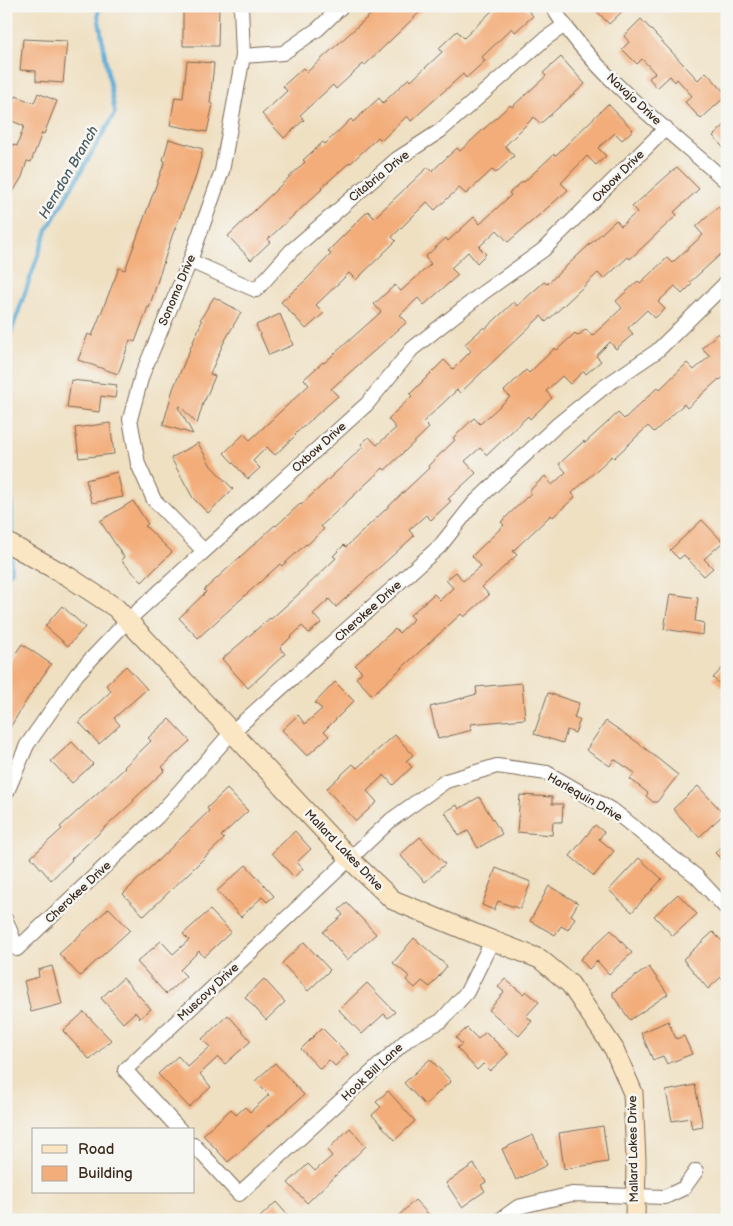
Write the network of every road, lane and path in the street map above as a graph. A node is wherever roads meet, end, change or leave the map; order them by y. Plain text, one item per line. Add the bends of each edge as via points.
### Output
1 (241, 6) edge
2 (342, 6) edge
3 (552, 6) edge
4 (565, 25) junction
5 (243, 56) junction
6 (666, 128) junction
7 (727, 182) edge
8 (190, 261) junction
9 (727, 282) edge
10 (7, 542) edge
11 (204, 551) junction
12 (128, 620) junction
13 (232, 732) junction
14 (6, 794) edge
15 (349, 858) junction
16 (727, 909) edge
17 (6, 920) edge
18 (492, 941) junction
19 (178, 1128) edge
20 (195, 1146) edge
21 (696, 1171) dead end
22 (635, 1195) junction
23 (500, 1220) edge
24 (635, 1220) edge

1 - 5 street, Sonoma Drive
2 - 5 street via 318,29 283,53
3 - 4 street, Navajo Drive
4 - 6 street, Navajo Drive via 589,56
4 - 8 street, Citabria Drive via 440,131 397,160 291,251 256,290
5 - 8 street, Sonoma Drive via 222,171
6 - 7 street, Navajo Drive
6 - 11 street, Oxbow Drive via 543,250 412,349 367,404
8 - 11 street, Sonoma Drive via 142,375 130,419 138,464 154,500
9 - 13 street, Cherokee Drive via 657,351 604,387 556,426 474,503 440,546
10 - 12 street, Mallard Lakes Drive via 69,577 116,608
11 - 12 street, Oxbow Drive
12 - 13 street, Mallard Lakes Drive
12 - 14 street, Oxbow Drive via 77,674 27,745
13 - 15 street, Mallard Lakes Drive
13 - 17 street, Cherokee Drive via 157,817 17,949
15 - 16 street, Harlequin Drive via 391,820 446,781 497,766 547,773 615,812 696,876
15 - 18 street, Mallard Lakes Drive via 393,900
15 - 19 street, Muscovy Drive via 125,1070
18 - 20 street, Hook Bill Lane via 467,992 441,1021 409,1038 239,1194
18 - 22 street, Mallard Lakes Drive via 540,959 570,984 614,1049 633,1093
21 - 22 street via 684,1188 665,1197
22 - 23 street via 572,1194 518,1207
22 - 24 street, Mallard Lakes Drive

